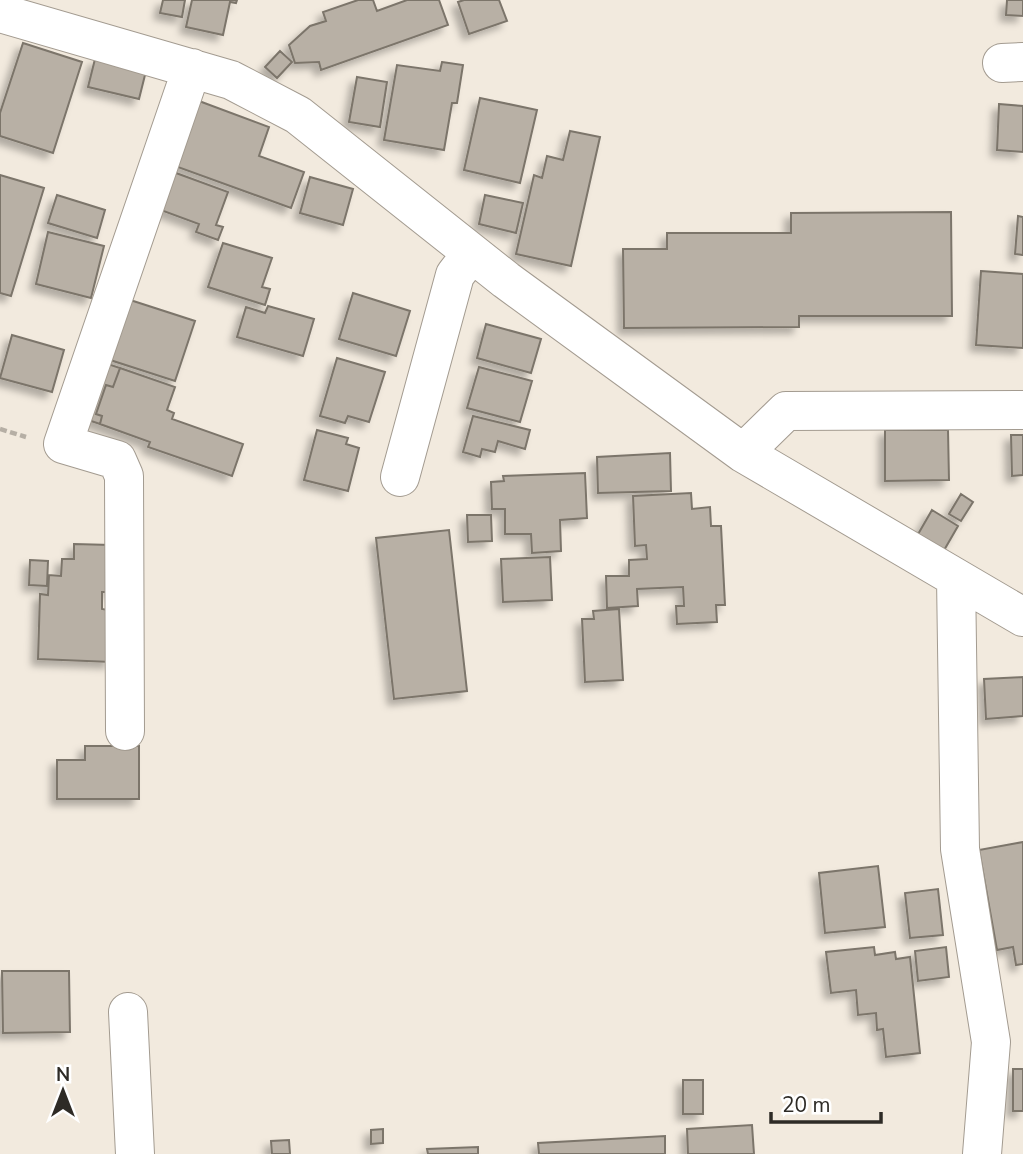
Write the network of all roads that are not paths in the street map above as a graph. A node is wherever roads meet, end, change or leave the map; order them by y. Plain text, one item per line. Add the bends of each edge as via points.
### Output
1 (0, 13) edge
2 (192, 68) junction
3 (472, 253) junction
4 (1023, 410) edge
5 (743, 453) junction
6 (400, 477) dead end
7 (956, 578) junction
8 (1023, 617) edge
9 (125, 731) dead end
10 (128, 1012) dead end
11 (135, 1154) edge
12 (982, 1154) edge

1 - 2 street
2 - 3 street via 231,80 298,115
2 - 9 street via 63,444 117,460 124,475
3 - 5 street
3 - 6 street via 455,275
4 - 5 street via 786,411
5 - 7 street
7 - 8 street
7 - 12 street via 960,849 991,1042
10 - 11 street

